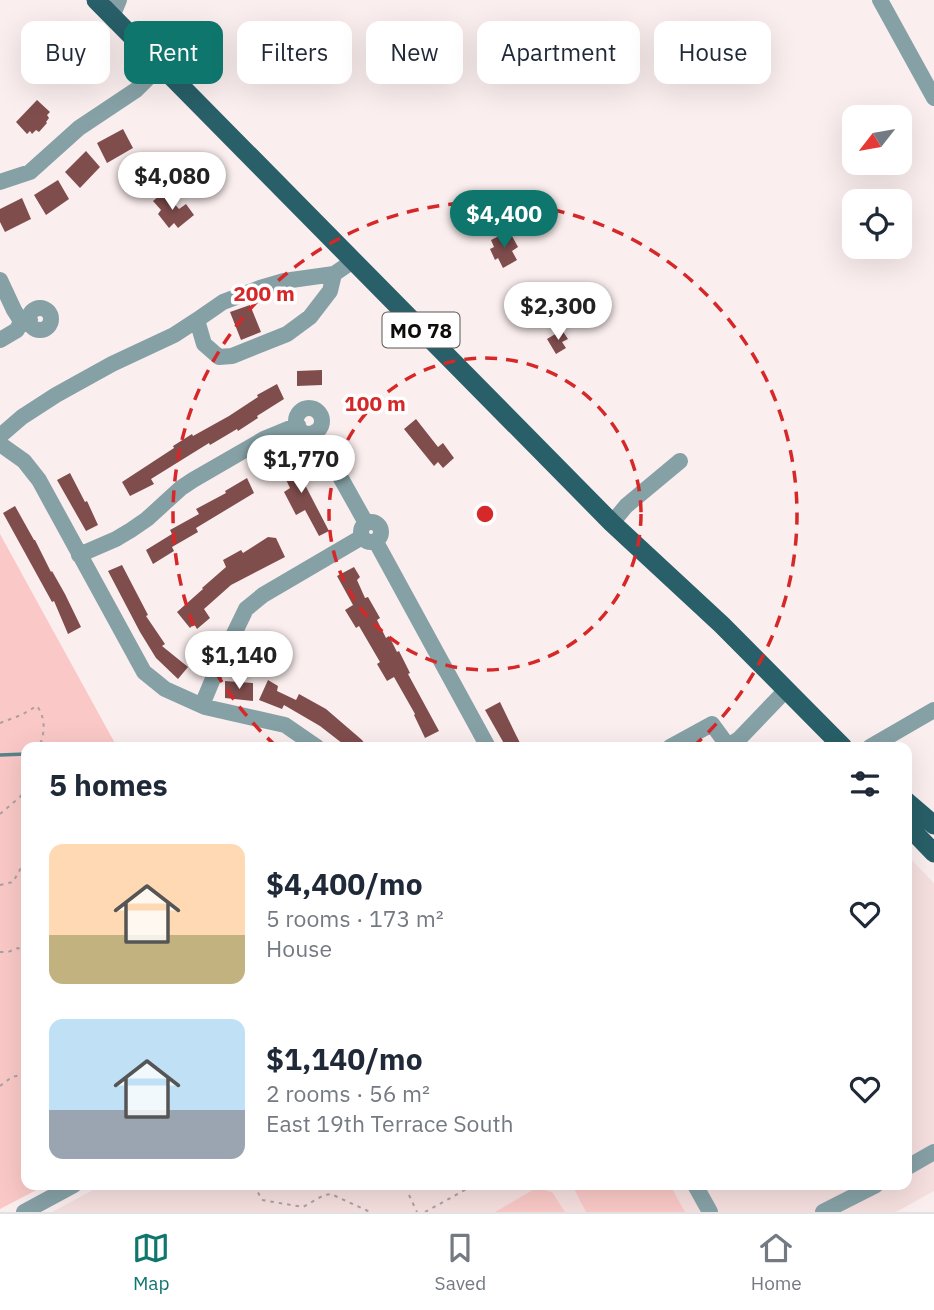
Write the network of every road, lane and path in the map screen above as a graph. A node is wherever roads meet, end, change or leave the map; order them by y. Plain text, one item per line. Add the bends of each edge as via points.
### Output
1 (96, 0) edge
2 (880, 0) edge
3 (116, 8) edge
4 (142, 84) edge
5 (178, 84) edge
6 (934, 98) edge
7 (0, 181) edge
8 (353, 261) junction
9 (334, 274) junction
10 (0, 280) edge
11 (197, 320) junction
12 (0, 340) edge
13 (0, 436) edge
14 (0, 444) edge
15 (680, 461) dead end
16 (612, 523) junction
17 (368, 534) junction
18 (79, 555) junction
19 (786, 690) junction
20 (202, 705) junction
21 (934, 710) edge
22 (0, 723) edge
23 (42, 742) edge
24 (310, 742) edge
25 (485, 742) edge
26 (679, 742) edge
27 (724, 742) edge
28 (734, 742) edge
29 (838, 742) edge
30 (879, 742) edge
31 (21, 796) edge
32 (912, 806) edge
33 (0, 814) edge
34 (934, 825) edge
35 (912, 830) edge
36 (934, 853) edge
37 (21, 868) edge
38 (0, 885) edge
39 (21, 950) edge
40 (0, 951) edge
41 (21, 1075) edge
42 (0, 1086) edge
43 (934, 1152) edge
44 (912, 1165) edge
45 (65, 1190) edge
46 (257, 1190) edge
47 (465, 1190) edge
48 (698, 1190) edge
49 (866, 1190) edge
50 (409, 1195) dead end
51 (24, 1212) edge
52 (370, 1212) edge
53 (417, 1212) edge
54 (425, 1212) edge
55 (710, 1212) edge
56 (823, 1212) edge

1 - 3 main road, MO 78
2 - 6 street
4 - 7 street via 79,128 30,172
5 - 8 main road, MO 78
8 - 9 street
8 - 16 main road, MO 78
9 - 11 street via 260,288 223,302
9 - 11 street via 330,290 310,317 287,334 232,356 219,357 204,344
10 - 12 street via 14,310 25,321
11 - 13 street via 56,395
14 - 18 street via 24,461 38,480
15 - 16 street
16 - 19 main road, MO 78
17 - 18 street via 315,432 305,433 298,425 193,480 131,530
17 - 20 street via 246,609
17 - 25 street
18 - 20 street via 144,673 165,689
19 - 28 street
19 - 29 main road, MO 78
20 - 24 street via 285,724
21 - 30 street
22 - 23 path via 37,706 43,714
26 - 27 street via 712,724
31 - 33 path
32 - 34 main road
35 - 36 main road
37 - 38 path via 13,882
39 - 40 path
41 - 42 path
43 - 44 street
45 - 51 street
46 - 52 path via 262,1200 303,1208 331,1194
47 - 54 path
48 - 55 street
49 - 56 street
50 - 53 path

